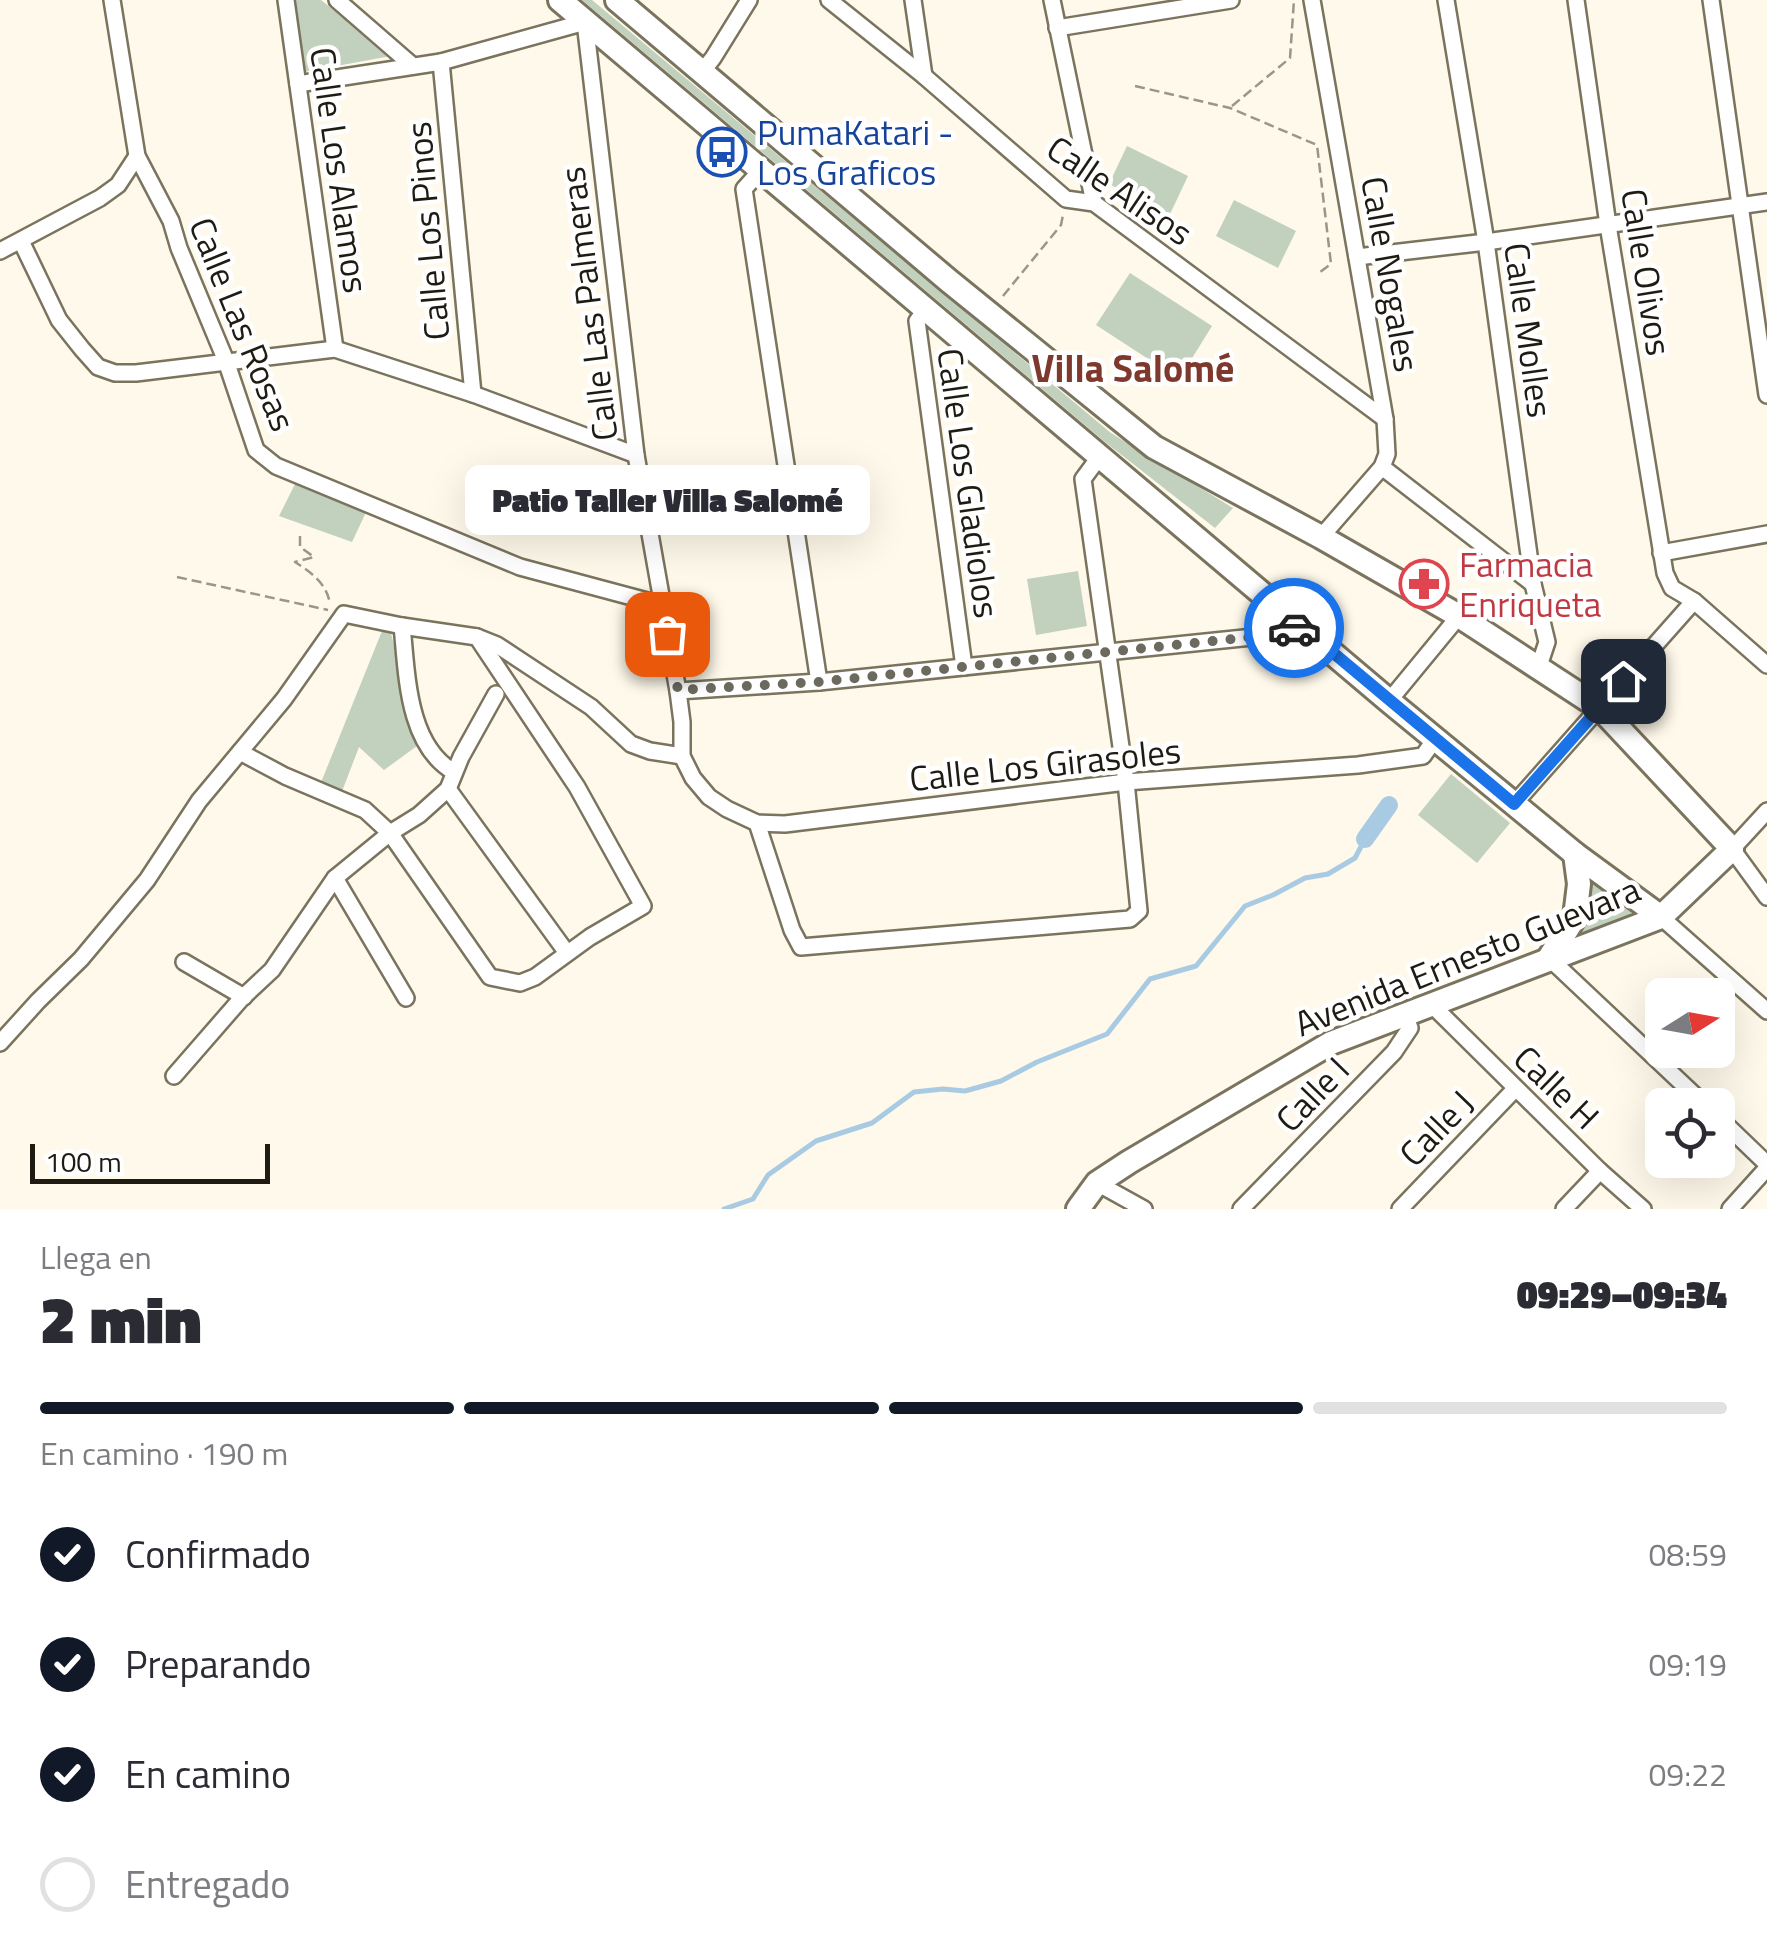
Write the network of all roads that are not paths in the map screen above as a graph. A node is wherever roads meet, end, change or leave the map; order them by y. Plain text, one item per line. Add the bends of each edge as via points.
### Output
1 (112, 0) edge
2 (286, 0) edge
3 (337, 0) edge
4 (560, 0) edge
5 (617, 0) edge
6 (749, 0) edge
7 (829, 0) edge
8 (913, 0) edge
9 (1052, 0) edge
10 (1231, 0) edge
11 (1312, 0) edge
12 (1446, 0) edge
13 (1576, 0) edge
14 (1711, 0) edge
15 (1179, 4) edge
16 (584, 22) junction
17 (1057, 28) junction
18 (441, 62) junction
19 (412, 66) junction
20 (701, 73) junction
21 (924, 76) junction
22 (298, 84) junction
23 (136, 156) junction
24 (761, 170) junction
25 (1767, 202) edge
26 (1094, 203) junction
27 (1739, 206) junction
28 (1608, 225) junction
29 (20, 241) junction
30 (1486, 242) junction
31 (0, 251) edge
32 (1357, 256) junction
33 (926, 310) junction
34 (335, 348) junction
35 (226, 361) junction
36 (473, 394) junction
37 (1767, 395) edge
38 (1385, 419) junction
39 (636, 455) junction
40 (1100, 456) junction
41 (1382, 467) junction
42 (1767, 534) edge
43 (1321, 537) junction
44 (1661, 552) junction
45 (1533, 584) junction
46 (1694, 600) junction
47 (662, 605) junction
48 (1460, 616) junction
49 (1300, 625) junction
50 (402, 626) junction
51 (477, 637) junction
52 (1106, 652) junction
53 (1767, 665) edge
54 (1538, 666) junction
55 (964, 667) junction
56 (818, 682) junction
57 (678, 690) junction
58 (496, 694) dead end
59 (1390, 701) junction
60 (1600, 708) junction
61 (1435, 739) junction
62 (240, 752) junction
63 (682, 756) junction
64 (454, 772) junction
65 (1126, 782) junction
66 (448, 789) junction
67 (1514, 804) junction
68 (1767, 811) edge
69 (758, 823) junction
70 (390, 834) junction
71 (1732, 850) junction
72 (1575, 854) junction
73 (335, 878) junction
74 (1767, 897) edge
75 (1661, 917) junction
76 (567, 954) junction
77 (1549, 958) junction
78 (184, 962) dead end
79 (244, 997) junction
80 (406, 998) dead end
81 (1432, 1005) junction
82 (1767, 1011) edge
83 (1404, 1014) junction
84 (0, 1044) edge
85 (174, 1076) dead end
86 (1687, 1088) edge
87 (1516, 1089) junction
88 (1735, 1134) edge
89 (1767, 1166) edge
90 (1600, 1171) junction
91 (1097, 1183) junction
92 (1078, 1209) edge
93 (1144, 1209) edge
94 (1242, 1209) edge
95 (1400, 1209) edge
96 (1564, 1209) edge
97 (1644, 1209) edge
98 (1730, 1209) edge

1 - 23 street, Calle Las Rosas
2 - 22 street, Calle Los Alamos
3 - 19 street
4 - 16 main road
5 - 20 main road
6 - 20 street
7 - 21 street, Calle Alisos
8 - 21 street
9 - 17 street
10 - 15 street
11 - 32 street, Calle Nogales
12 - 30 street, Calle Molles
13 - 28 street, Calle Olivos
14 - 27 street
15 - 17 street
16 - 18 street
16 - 24 main road
16 - 39 street, Calle Las Palmeras
17 - 26 street
18 - 19 street
18 - 36 street, Calle Los Pinos
19 - 22 street
20 - 43 main road via 1154,448
21 - 26 street, Calle Alisos via 1066,199
22 - 34 street, Calle Los Alamos
23 - 29 street via 118,185
23 - 35 street, Calle Las Rosas via 171,221
24 - 33 main road
24 - 56 street via 744,189
25 - 27 street
26 - 38 street, Calle Alisos
27 - 28 street
27 - 37 street
28 - 30 street
28 - 44 street, Calle Olivos
29 - 31 street
29 - 35 street via 59,320 98,367 136,374
30 - 32 street
30 - 45 street, Calle Molles
32 - 38 street, Calle Nogales
33 - 40 main road
33 - 55 street, Calle Los Gladiolos via 917,321
34 - 35 street
34 - 36 street
35 - 47 street, Calle Las Rosas via 256,450 276,466 520,567
36 - 39 street
38 - 41 street, Calle Nogales
39 - 47 street, Calle Las Palmeras
40 - 49 main road
40 - 52 street via 1083,479
41 - 43 street
41 - 45 street
42 - 44 street
43 - 48 main road
44 - 46 street, Calle Olivos via 1672,588
45 - 54 street, Calle Molles via 1548,642
46 - 53 street, Calle Olivos
46 - 60 street
47 - 57 street, Calle Las Palmeras
48 - 54 main road
48 - 59 street
49 - 52 street via 1281,634
49 - 59 main road
50 - 51 street
50 - 62 street via 344,614
50 - 64 street via 422,732 441,765
51 - 63 street via 592,707 632,744
51 - 76 street via 577,787 643,906
52 - 55 street
52 - 65 street
54 - 60 main road
55 - 56 street
56 - 57 street
57 - 63 street, Calle Las Palmeras
58 - 64 street
59 - 61 main road
60 - 67 street
60 - 71 main road
61 - 65 street, Calle Los Girasoles via 1424,756 1412,758
61 - 67 main road
62 - 70 street via 365,810
62 - 84 street via 147,880
63 - 69 street, Calle Los Girasoles via 709,798
64 - 66 street
65 - 69 street, Calle Los Girasoles
65 - 69 street via 1139,911 1130,920 802,947
66 - 70 street
66 - 76 street
67 - 72 main road
68 - 71 street, Avenida Ernesto Guevara
70 - 73 street
70 - 76 street via 490,976 520,983
71 - 74 street
71 - 75 main road, Avenida Ernesto Guevara
72 - 75 main road
72 - 77 main road via 1575,917
73 - 79 street via 272,970
73 - 80 street
75 - 77 main road, Avenida Ernesto Guevara
75 - 82 street
77 - 81 main road, Avenida Ernesto Guevara
77 - 86 street
78 - 79 street
79 - 85 street
81 - 83 main road, Avenida Ernesto Guevara
81 - 87 street, Calle H
83 - 91 main road, Avenida Ernesto Guevara via 1331,1044
83 - 94 street, Calle I via 1410,1028 1394,1052
87 - 90 street, Calle H
87 - 95 street, Calle J
88 - 89 street
89 - 98 street
90 - 96 street
90 - 97 street, Calle H
91 - 92 main road, Avenida Ernesto Guevara
91 - 93 street

